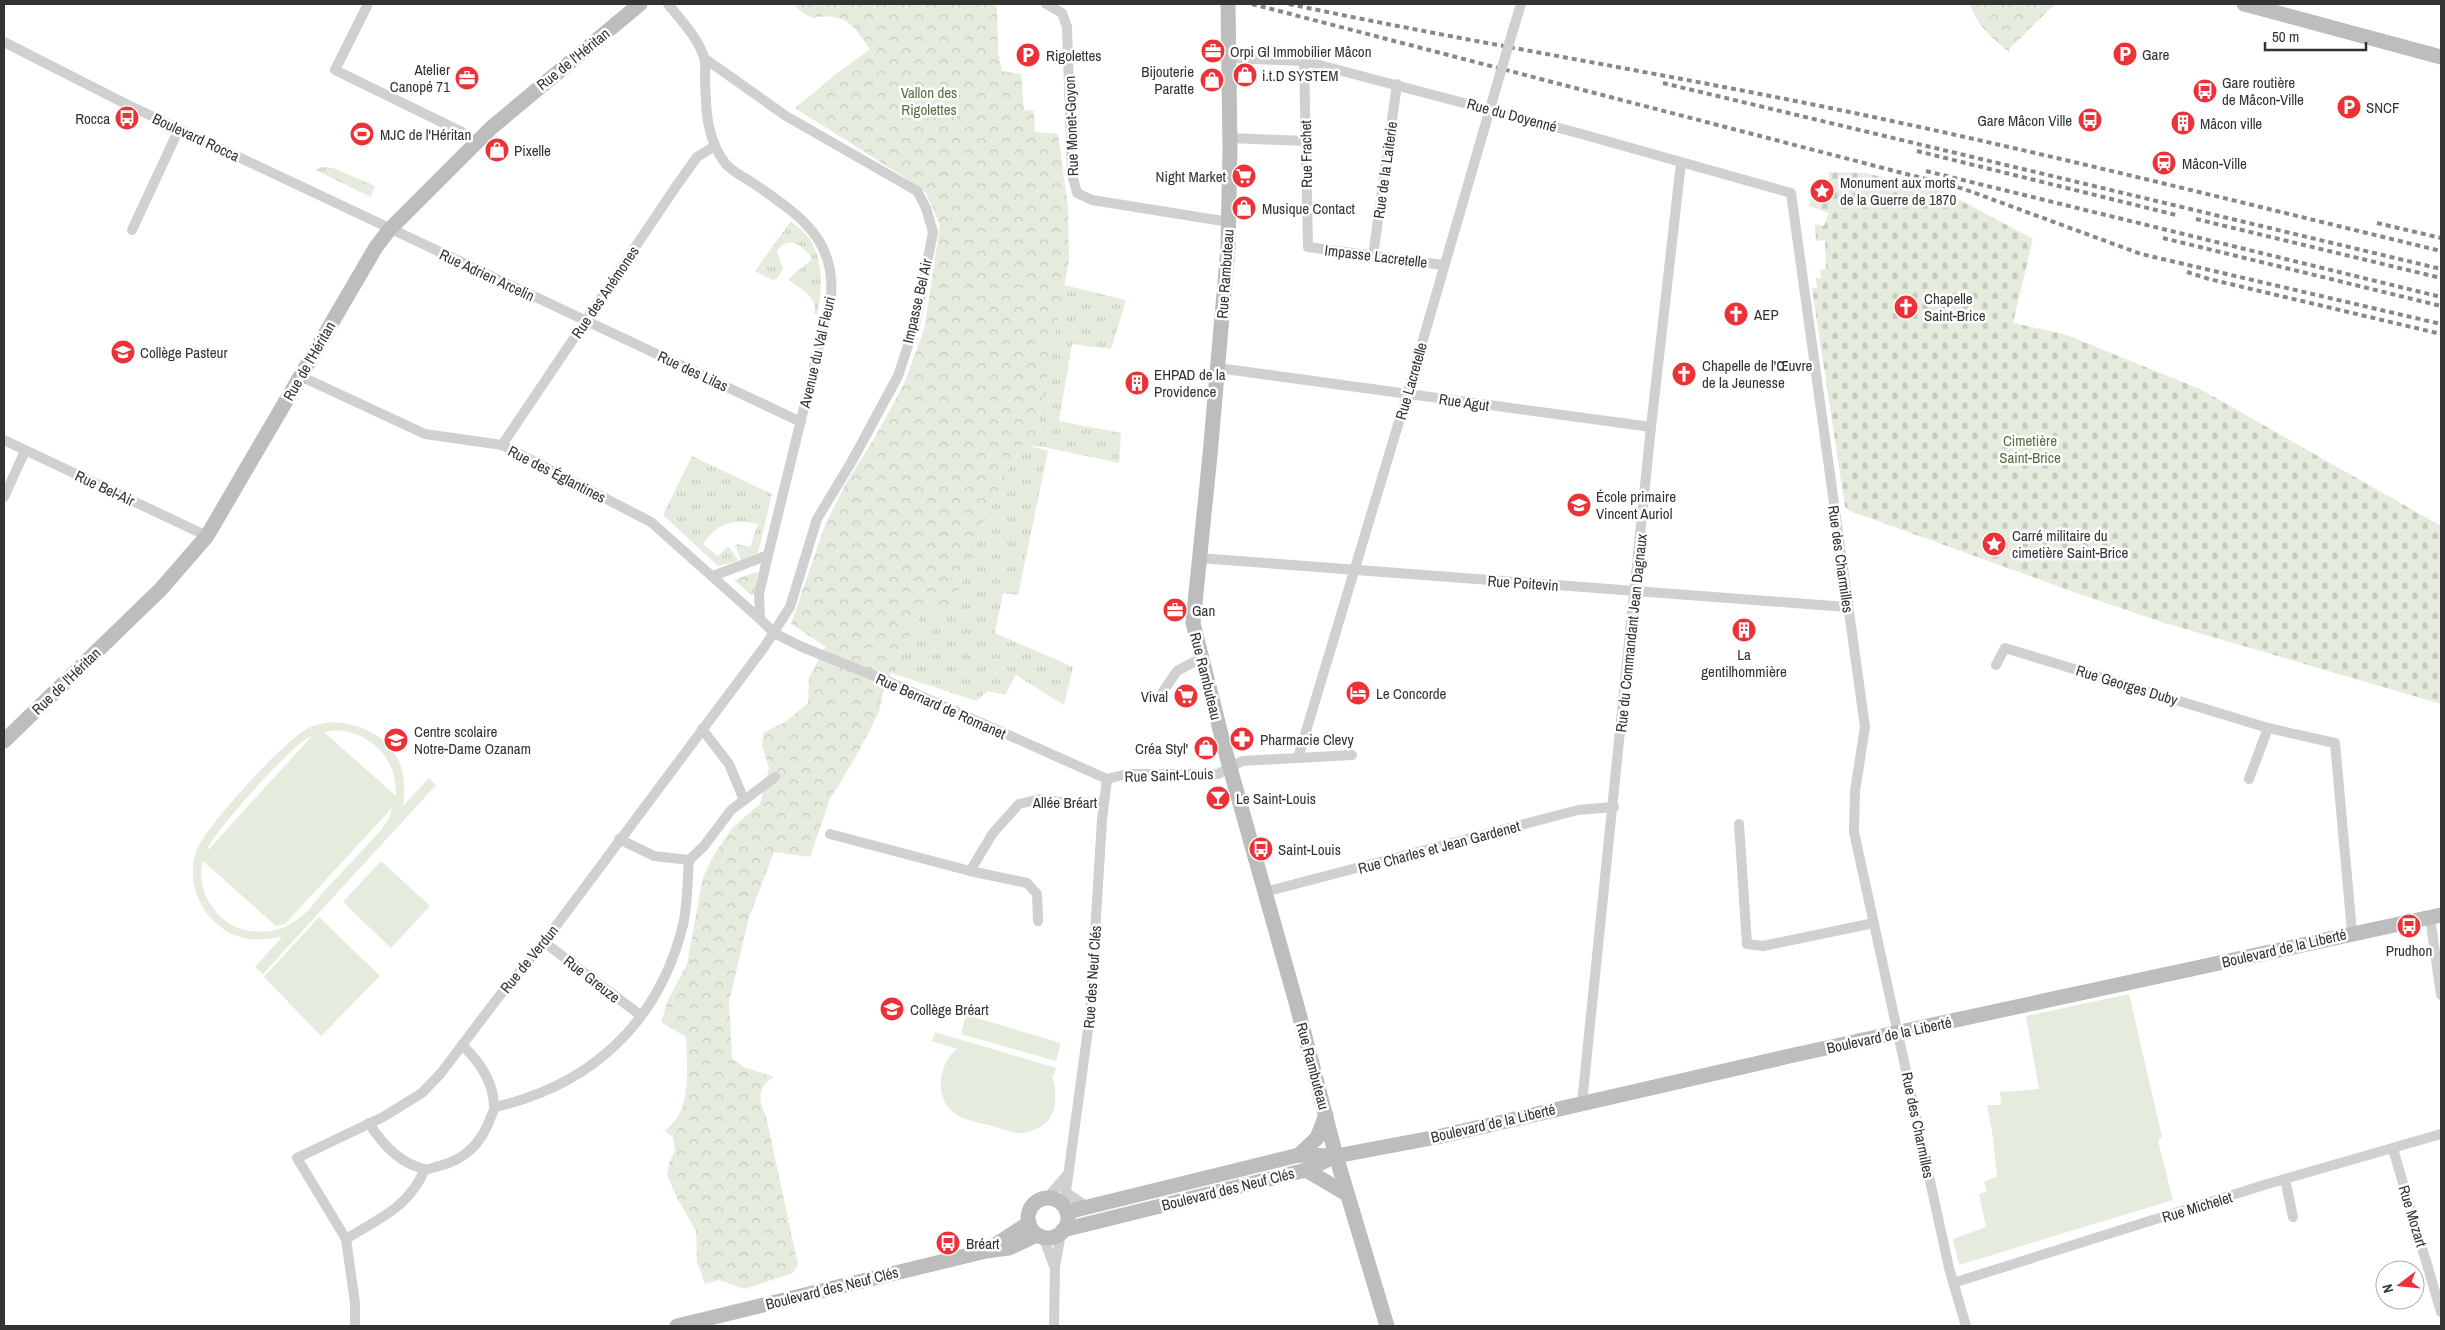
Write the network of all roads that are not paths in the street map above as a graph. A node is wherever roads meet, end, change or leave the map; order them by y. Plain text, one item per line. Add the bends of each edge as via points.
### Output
1 (368, 4) edge
2 (640, 4) edge
3 (668, 4) edge
4 (1046, 4) edge
5 (1521, 4) edge
6 (2245, 4) edge
7 (1228, 9) edge
8 (4, 42) edge
9 (2441, 57) edge
10 (704, 58) junction
11 (1228, 58) junction
12 (1304, 61) junction
13 (1397, 84) junction
14 (1490, 109) junction
15 (179, 129) junction
16 (1230, 138) junction
17 (1306, 141) junction
18 (476, 144) junction
19 (715, 146) junction
20 (1681, 163) junction
21 (1792, 193) joint
22 (1228, 222) junction
23 (132, 230) dead end
24 (389, 230) junction
25 (1308, 248) joint
26 (1373, 256) junction
27 (1443, 265) junction
28 (585, 321) junction
29 (1218, 368) junction
30 (300, 376) junction
31 (1407, 395) junction
32 (801, 422) junction
33 (1651, 427) junction
34 (4, 440) edge
35 (502, 445) junction
36 (25, 451) junction
37 (4, 497) edge
38 (207, 536) junction
39 (768, 556) junction
40 (1199, 558) junction
41 (1355, 570) junction
42 (713, 576) junction
43 (1634, 591) junction
44 (1848, 607) junction
45 (760, 618) junction
46 (774, 633) junction
47 (1194, 662) dead end
48 (1996, 665) dead end
49 (1162, 693) dead end
50 (2268, 728) junction
51 (702, 729) junction
52 (4, 741) edge
53 (1352, 755) dead end
54 (1298, 758) junction
55 (1230, 768) junction
56 (776, 778) dead end
57 (1107, 779) junction
58 (2248, 779) dead end
59 (744, 800) junction
60 (1104, 802) junction
61 (1614, 807) junction
62 (1739, 824) dead end
63 (830, 834) dead end
64 (619, 839) junction
65 (689, 860) junction
66 (970, 871) junction
67 (1265, 892) junction
68 (2436, 916) edge
69 (1038, 921) dead end
70 (1874, 923) junction
71 (2352, 932) junction
72 (544, 942) junction
73 (2441, 995) edge
74 (640, 1015) junction
75 (1898, 1034) junction
76 (462, 1045) junction
77 (1582, 1103) junction
78 (495, 1107) junction
79 (1326, 1114) junction
80 (369, 1123) junction
81 (2441, 1134) edge
82 (2393, 1149) junction
83 (1299, 1155) junction
84 (1336, 1156) junction
85 (425, 1170) junction
86 (1306, 1170) junction
87 (1067, 1175) junction
88 (2285, 1179) junction
89 (1347, 1194) junction
90 (1047, 1198) junction
91 (1065, 1203) junction
92 (1090, 1208) junction
93 (2293, 1217) dead end
94 (1036, 1231) junction
95 (1062, 1231) junction
96 (346, 1238) junction
97 (1055, 1267) junction
98 (1953, 1283) junction
99 (2441, 1312) edge
100 (355, 1326) edge
101 (677, 1326) edge
102 (1054, 1326) edge
103 (1387, 1326) edge
104 (1966, 1326) edge

1 - 18 street via 334,70 462,132
2 - 18 street, Rue de l'Héritan via 542,84
3 - 10 street, Avenue du Val Fleuri via 690,30
4 - 22 street, Rue Monet-Goyon via 1062,14 1067,27 1072,174 1077,193 1092,200
5 - 14 street, Rue Lacretelle, bridge
6 - 9 street
7 - 11 street, Rue Rambuteau
8 - 15 street, Boulevard Rocca
10 - 19 street, Avenue du Val Fleuri via 706,121
10 - 46 street, Impasse Bel Air via 786,116 917,192 926,208 932,232 916,320 898,376 817,519 790,606
11 - 12 street, Rue du Doyenné
11 - 16 street, Rue Rambuteau
12 - 13 street, Rue du Doyenné
12 - 17 street, Rue Frachet
13 - 14 street, Rue du Doyenné
13 - 26 street, Rue de la Laiterie
14 - 20 street, Rue du Doyenné
14 - 27 street, Rue Lacretelle
15 - 23 street
15 - 24 street, Boulevard Rocca
16 - 17 street
16 - 22 street, Rue Rambuteau
17 - 25 street, Rue Frachet
18 - 24 street, Rue de l'Héritan
19 - 28 street, Rue des Anémones via 697,157
19 - 32 street, Avenue du Val Fleuri via 726,164 808,226 824,247 830,266 831,297
20 - 21 street, Rue du Doyenné
20 - 33 street, Rue du Commandant Jean Dagnaux
21 - 44 street, Rue des Charmilles
22 - 29 street, Rue Rambuteau
24 - 28 street, Rue Adrien Arcelin
24 - 30 street, Rue de l'Héritan
25 - 26 street, Impasse Lacretelle
26 - 27 street, Impasse Lacretelle
27 - 31 street, Rue Lacretelle
28 - 32 street, Rue des Lilas
28 - 35 street, Rue des Anémones
29 - 31 street, Rue Agut
29 - 40 street, Rue Rambuteau
30 - 35 street, Rue des Églantines via 425,434
30 - 38 street, Rue de l'Héritan
31 - 33 street, Rue Agut
31 - 41 street, Rue Lacretelle
32 - 39 street, Avenue du Val Fleuri
33 - 43 street, Rue du Commandant Jean Dagnaux
34 - 36 street, Rue Bel-Air
35 - 42 street, Rue des Églantines via 651,522
36 - 37 street
36 - 38 street, Rue Bel-Air
38 - 52 street, Rue de l'Héritan via 161,589
39 - 42 street
39 - 45 street, Avenue du Val Fleuri via 760,594
40 - 41 street, Rue Poitevin
40 - 55 street, Rue Rambuteau via 1193,623
41 - 43 street, Rue Poitevin
41 - 54 street, Rue Lacretelle
42 - 45 street, Rue des Églantines
43 - 44 street, Rue Poitevin
43 - 61 street, Rue du Commandant Jean Dagnaux
44 - 70 street, Rue des Charmilles via 1865,727 1855,791 1854,832
45 - 46 street
46 - 51 street, Rue de Verdun
46 - 57 street, Rue Bernard de Romanet
47 - 49 street via 1177,671
48 - 50 street, Rue Georges Duby via 2005,648
50 - 58 street
50 - 71 street, Rue Georges Duby via 2335,743
51 - 59 street via 728,764
51 - 64 street, Rue de Verdun
53 - 54 street, Rue Saint-Louis
54 - 55 street, Rue Saint-Louis via 1242,761
55 - 57 street, Rue Saint-Louis via 1218,774 1127,774
55 - 67 street, Rue Rambuteau
56 - 59 street
57 - 60 street, Rue des Neuf Clés
59 - 65 street via 731,810
60 - 66 street, Allée Bréart via 1066,803 1040,799 1019,804 993,833
60 - 87 street, Rue des Neuf Clés via 1090,1015
61 - 67 street, Rue Charles et Jean Gardenet via 1578,810
61 - 77 street, Rue du Commandant Jean Dagnaux
62 - 70 street via 1747,944 1763,946
63 - 66 street
64 - 65 street via 654,856
64 - 72 street, Rue de Verdun
65 - 74 street via 683,923 673,958 661,985
66 - 69 street via 1027,883 1037,894
67 - 79 street, Rue Rambuteau
68 - 71 street, Boulevard de la Liberté
68 - 73 street
70 - 75 street, Rue des Charmilles
71 - 75 street, Boulevard de la Liberté
72 - 74 street, Rue Greuze
72 - 76 street, Rue de Verdun
74 - 78 street via 620,1043 584,1069 549,1091
75 - 77 street, Boulevard de la Liberté
75 - 98 street, Rue des Charmilles
76 - 78 street via 483,1069
76 - 80 street, Rue de Verdun via 422,1094
77 - 84 street, Boulevard de la Liberté via 1437,1137
78 - 85 street via 484,1134 475,1146 450,1163
79 - 83 street, Boulevard des Neuf Clés via 1317,1138
79 - 84 street, Rue Rambuteau
80 - 85 street via 394,1155
80 - 96 street, Rue de Verdun via 297,1158
81 - 82 street, Rue Michelet
82 - 88 street, Rue Michelet
82 - 99 street, Rue Mozart
83 - 84 street, Boulevard des Neuf Clés
83 - 92 street, Boulevard des Neuf Clés
84 - 86 street, Boulevard des Neuf Clés
84 - 89 street, Rue Rambuteau
85 - 96 street via 409,1198
86 - 89 street, Boulevard des Neuf Clés
86 - 95 street, Boulevard des Neuf Clés
87 - 90 street
87 - 91 street, Rue des Neuf Clés
88 - 93 street
88 - 98 street, Rue Michelet
89 - 103 street, Rue Rambuteau
90 - 91 street
90 - 94 street via 1032,1206
91 - 92 street, Boulevard des Neuf Clés
91 - 92 street
91 - 95 street via 1067,1219
94 - 95 street via 1053,1237
94 - 97 street
94 - 101 street, Boulevard des Neuf Clés via 986,1251
95 - 97 street
96 - 100 street
97 - 102 street
98 - 104 street, Rue des Charmilles

